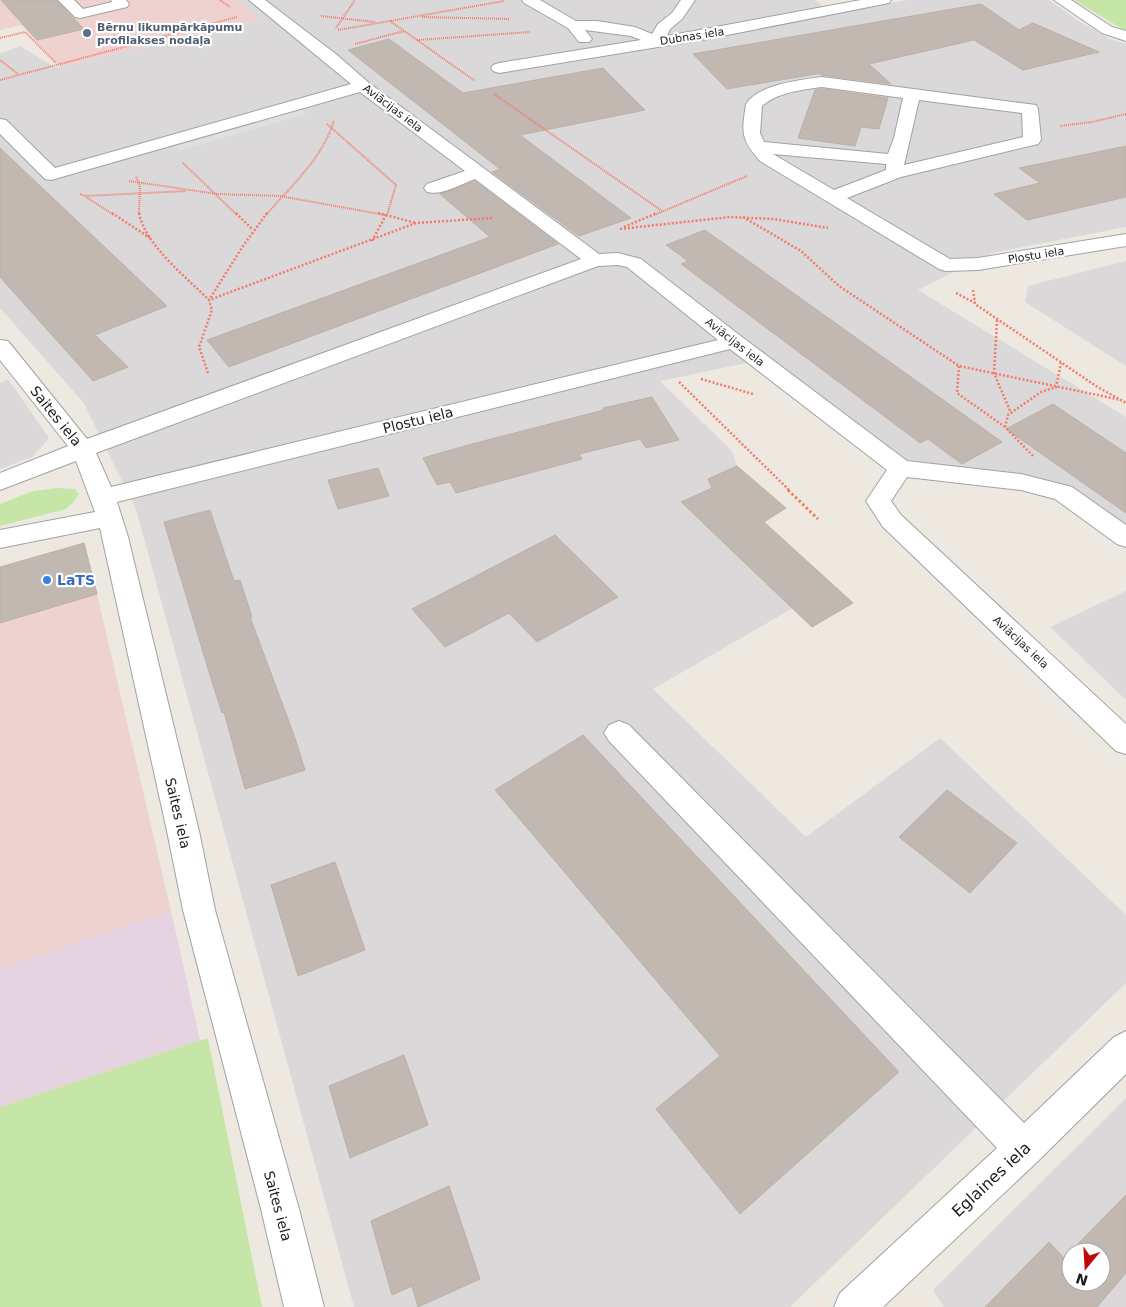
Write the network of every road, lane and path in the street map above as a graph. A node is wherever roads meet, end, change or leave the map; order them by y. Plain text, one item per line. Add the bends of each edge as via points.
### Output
1 (66, 0) edge
2 (118, 0) edge
3 (220, 0) edge
4 (256, 0) edge
5 (355, 0) edge
6 (507, 0) edge
7 (529, 0) edge
8 (688, 0) edge
9 (884, 0) edge
10 (1061, 0) edge
11 (412, 17) junction
12 (514, 20) dead end
13 (390, 21) junction
14 (574, 27) junction
15 (404, 31) junction
16 (114, 35) dead end
17 (1126, 36) edge
18 (0, 38) edge
19 (417, 40) junction
20 (656, 42) junction
21 (124, 46) junction
22 (593, 51) junction
23 (331, 58) junction
24 (0, 60) edge
25 (56, 64) junction
26 (499, 68) dead end
27 (18, 74) junction
28 (0, 80) edge
29 (363, 86) junction
30 (482, 86) dead end
31 (490, 91) dead end
32 (912, 94) junction
33 (304, 102) junction
34 (1126, 114) edge
35 (0, 124) edge
36 (1031, 125) junction
37 (333, 129) junction
38 (162, 143) junction
39 (757, 147) junction
40 (776, 164) junction
41 (895, 167) junction
42 (478, 172) junction
43 (120, 181) dead end
44 (57, 182) junction
45 (140, 182) junction
46 (434, 188) dead end
47 (194, 191) junction
48 (140, 193) junction
49 (217, 194) junction
50 (85, 196) junction
51 (280, 196) junction
52 (832, 197) junction
53 (662, 211) junction
54 (387, 215) junction
55 (743, 217) junction
56 (416, 223) junction
57 (547, 224) junction
58 (828, 228) dead end
59 (620, 229) junction
60 (253, 230) junction
61 (151, 239) junction
62 (1126, 240) edge
63 (371, 241) junction
64 (578, 247) junction
65 (595, 260) junction
66 (978, 264) junction
67 (209, 300) junction
68 (997, 319) junction
69 (734, 342) junction
70 (0, 346) edge
71 (1061, 362) junction
72 (959, 366) junction
73 (994, 373) junction
74 (679, 382) dead end
75 (1056, 387) junction
76 (216, 400) junction
77 (1120, 400) junction
78 (1126, 403) edge
79 (1011, 413) junction
80 (1005, 427) junction
81 (83, 449) junction
82 (901, 468) junction
83 (0, 482) edge
84 (1037, 486) junction
85 (105, 508) junction
86 (818, 519) dead end
87 (1126, 538) edge
88 (0, 539) edge
89 (619, 732) dead end
90 (1126, 742) edge
91 (1126, 1050) edge
92 (1024, 1149) junction
93 (867, 1302) edge
94 (304, 1307) edge

1 - 2 street via 80,14 122,4
3 - 21 path via 241,16
4 - 23 street, Aviācijas iela
5 - 13 path via 334,30
6 - 11 path
7 - 14 street
8 - 20 street via 677,16 663,27
9 - 20 street, Dubnas iela
10 - 17 street via 1108,30
11 - 12 path
11 - 13 path
13 - 15 path
14 - 19 path
14 - 20 street via 597,26 635,32
14 - 22 street
15 - 19 path
15 - 23 path via 352,44
16 - 21 path
18 - 25 path via 25,32
19 - 30 path
20 - 22 street, Dubnas iela
21 - 25 path
22 - 26 street, Dubnas iela
23 - 29 street, Aviācijas iela
24 - 27 path
25 - 27 path
27 - 28 path
29 - 33 street
29 - 42 street, Aviācijas iela
31 - 53 path
32 - 36 street via 1030,109
32 - 39 street via 822,82 765,95 754,104 751,133
32 - 41 street
33 - 37 path
33 - 38 street
34 - 36 path via 1066,126
35 - 44 street
36 - 41 street via 1032,140
37 - 51 path via 311,164
37 - 54 path via 396,185
38 - 44 street
38 - 49 path
39 - 40 street
39 - 41 street
40 - 52 street
40 - 53 path
41 - 52 street
42 - 46 street
42 - 57 street, Aviācijas iela
43 - 45 path
44 - 50 path
45 - 47 path
45 - 48 path
47 - 48 path
47 - 49 path
48 - 50 path
48 - 61 path via 140,216
49 - 51 path
49 - 60 path
50 - 61 path
51 - 54 path
51 - 60 path
52 - 66 street, Plostu iela via 946,265
53 - 59 path
54 - 56 path
54 - 63 path
55 - 58 path
55 - 59 path
55 - 72 path via 801,251 839,286
56 - 57 path via 499,217
56 - 63 path
57 - 64 street, Aviācijas iela
59 - 64 path
60 - 67 path
61 - 67 path
62 - 66 street, Plostu iela
63 - 67 path
64 - 65 street, Aviācijas iela
65 - 69 street, Aviācijas iela via 618,259 634,263
65 - 76 street
66 - 68 path via 973,292 975,304
67 - 76 path via 212,310 199,346
68 - 71 path
68 - 73 path
69 - 82 street, Aviācijas iela
69 - 85 street, Plostu iela
70 - 81 street, Saites iela
71 - 75 path
71 - 77 path
72 - 73 path
72 - 80 path via 957,393
73 - 75 path
73 - 79 path
74 - 86 path
75 - 77 path
75 - 79 path via 1041,392
76 - 81 street
77 - 78 path
79 - 80 path
80 - 84 path via 1032,454
81 - 83 street
81 - 85 street, Saites iela
82 - 84 street
82 - 90 street, Aviācijas iela via 878,501 892,521
84 - 87 street via 1063,492
85 - 88 street, Plostu iela
85 - 94 street, Saites iela via 117,547 199,910
89 - 92 street
91 - 92 street, Eglaines iela
92 - 93 street, Eglaines iela

